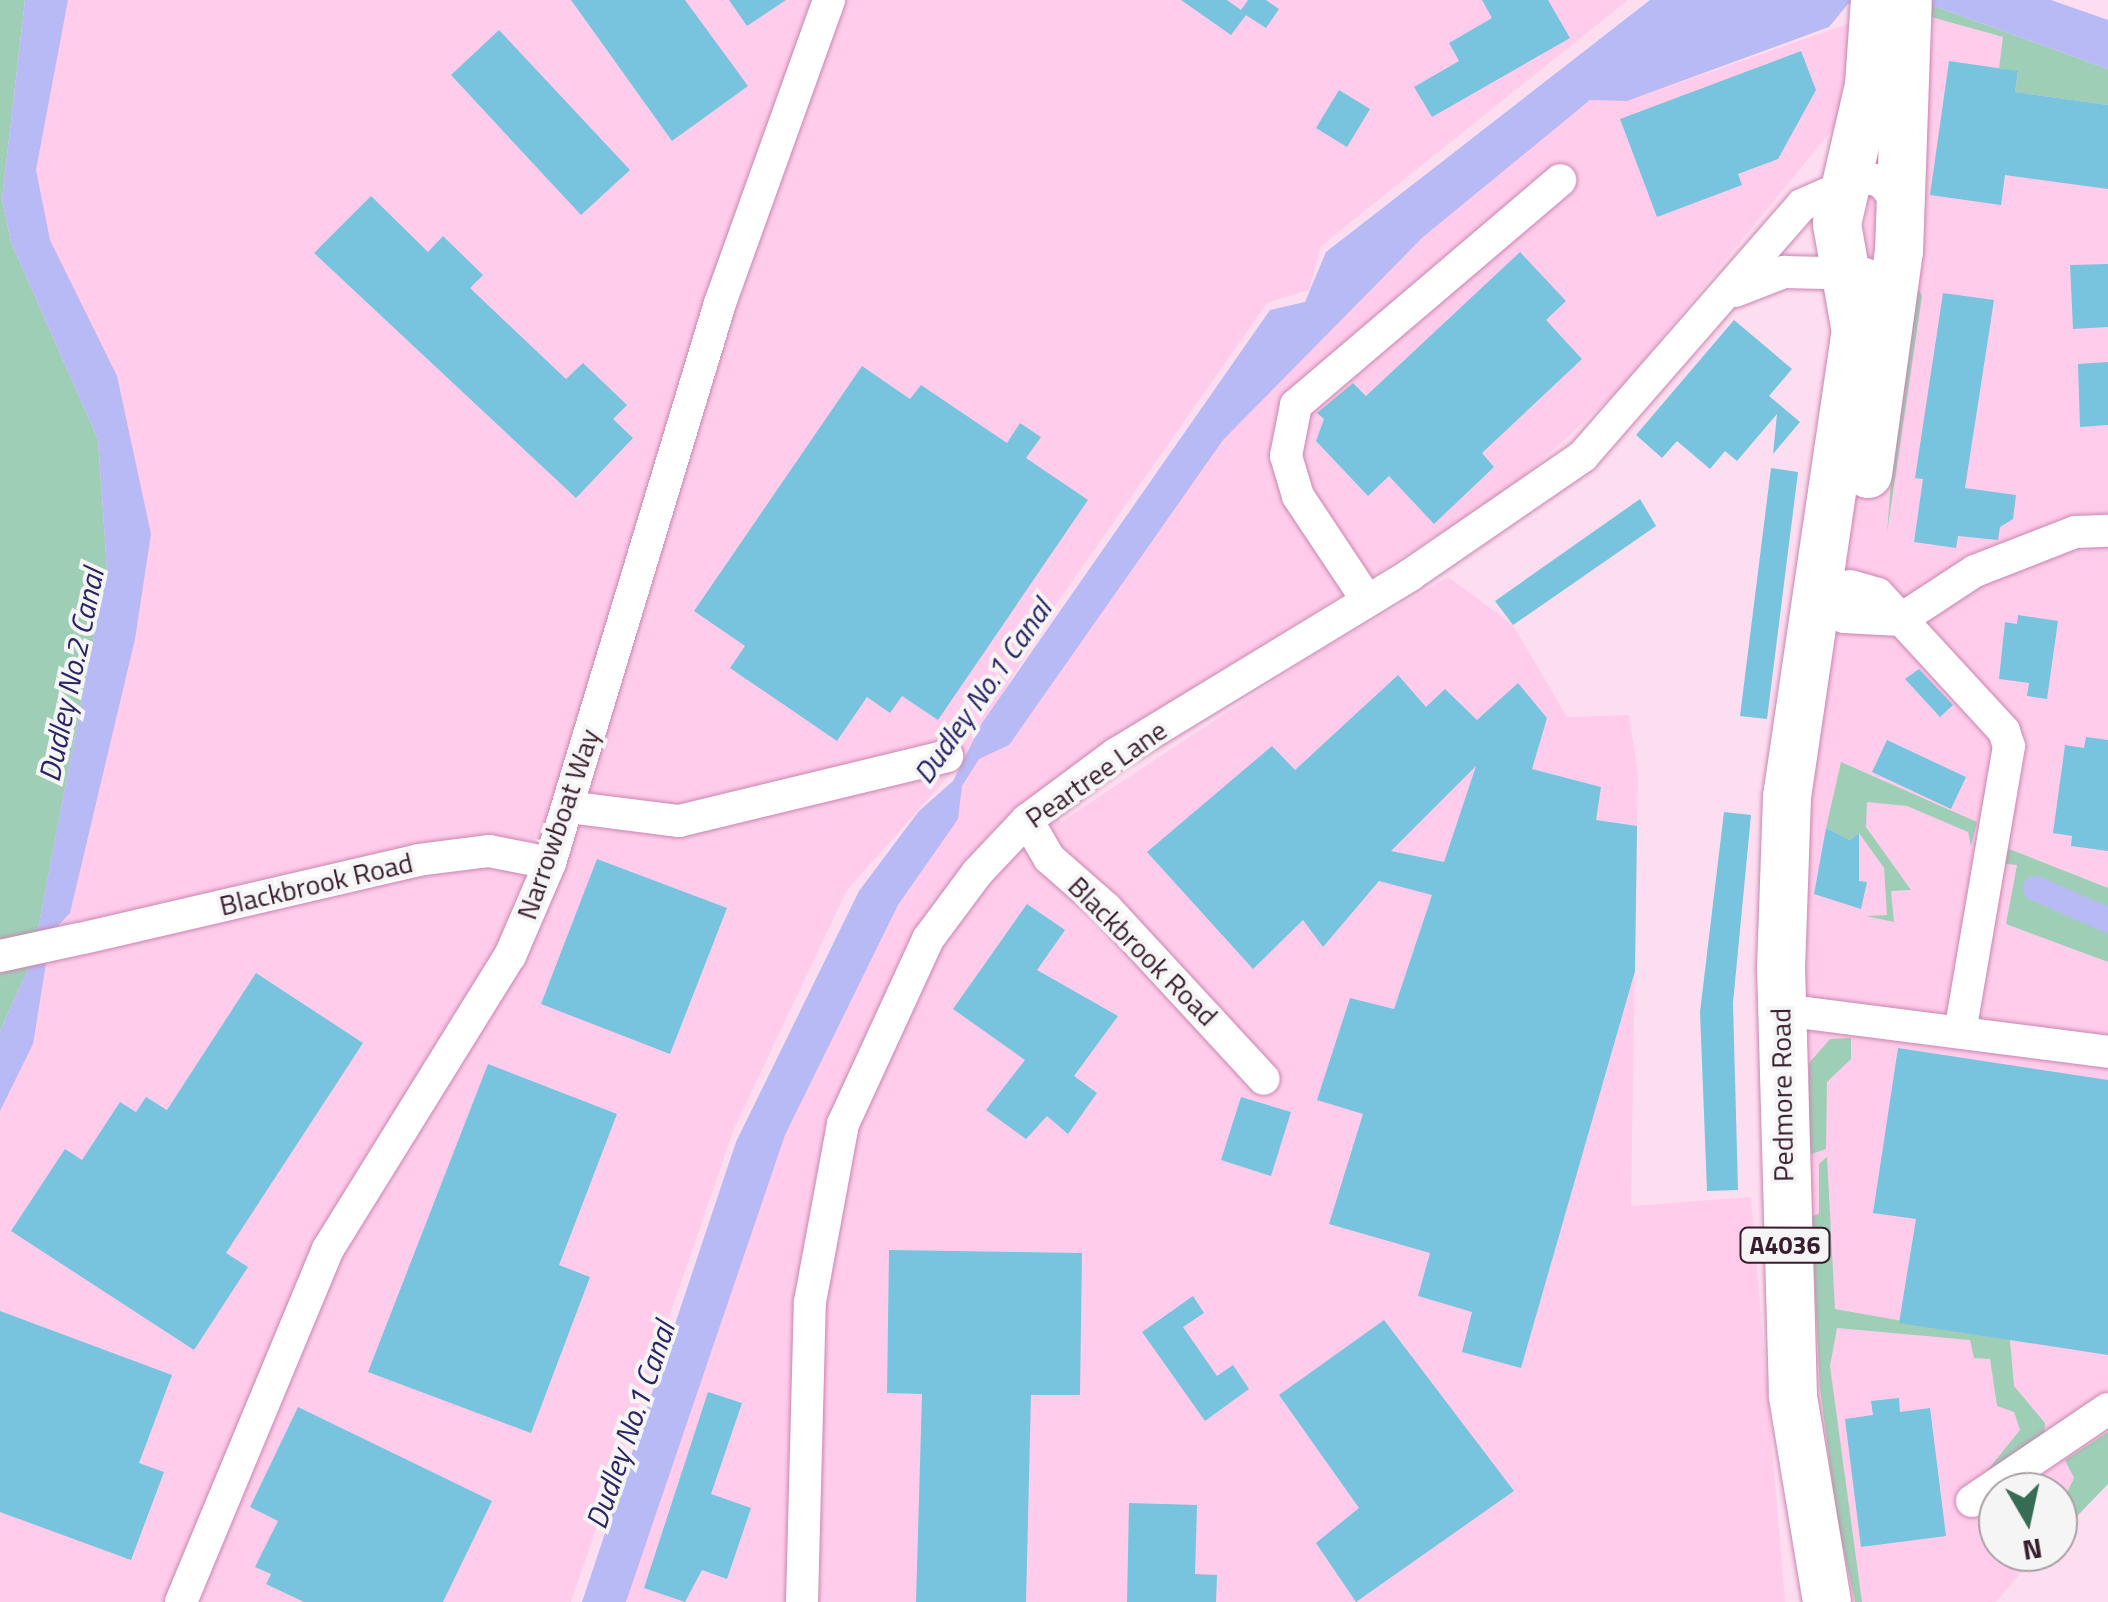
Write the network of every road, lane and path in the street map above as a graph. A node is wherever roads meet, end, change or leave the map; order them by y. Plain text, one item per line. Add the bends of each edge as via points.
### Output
1 (829, 0) edge
2 (1891, 8) edge
3 (1560, 180) dead end
4 (1843, 185) junction
5 (1900, 229) junction
6 (1844, 278) junction
7 (1731, 294) junction
8 (2108, 531) edge
9 (1366, 600) junction
10 (1836, 603) junction
11 (1900, 620) junction
12 (946, 756) dead end
13 (568, 807) junction
14 (1027, 820) junction
15 (550, 863) junction
16 (6, 954) edge
17 (1782, 1010) junction
18 (1960, 1032) junction
19 (2108, 1052) edge
20 (1264, 1080) dead end
21 (2108, 1409) edge
22 (1972, 1501) dead end
23 (181, 1602) edge
24 (802, 1602) edge
25 (1827, 1602) edge

1 - 13 street, Narrowboat Way via 720,302
2 - 4 highway, A4036
2 - 5 highway, A4036 via 1905,130
3 - 9 street via 1296,405 1286,456 1298,496
4 - 5 street via 1881,181
4 - 6 highway, A4036 via 1837,234
4 - 7 street, Peartree Lane via 1802,206
5 - 6 street via 1874,271
5 - 10 highway, Pedmore Road / A4036
6 - 7 street, Peartree Lane via 1784,272
6 - 10 highway, Pedmore Road / A4036 via 1856,332
7 - 9 street, Peartree Lane via 1584,456
8 - 11 street via 2076,532 1975,571
9 - 14 street, Peartree Lane via 1116,754
10 - 11 street via 1878,594
10 - 17 highway, Pedmore Road / A4036 via 1787,797
11 - 18 street via 1994,714 2009,746
12 - 13 street via 679,821
13 - 15 street, Narrowboat Way
14 - 20 street, Blackbrook Road via 1049,858 1107,909
14 - 24 street, Peartree Lane via 928,939 843,1124 810,1302
15 - 16 street, Blackbrook Road via 489,851 418,860
15 - 23 street, Narrowboat Way via 510,956 328,1250
17 - 18 street
17 - 25 highway, Pedmore Road / A4036 via 1793,1396
18 - 19 street
21 - 22 street

